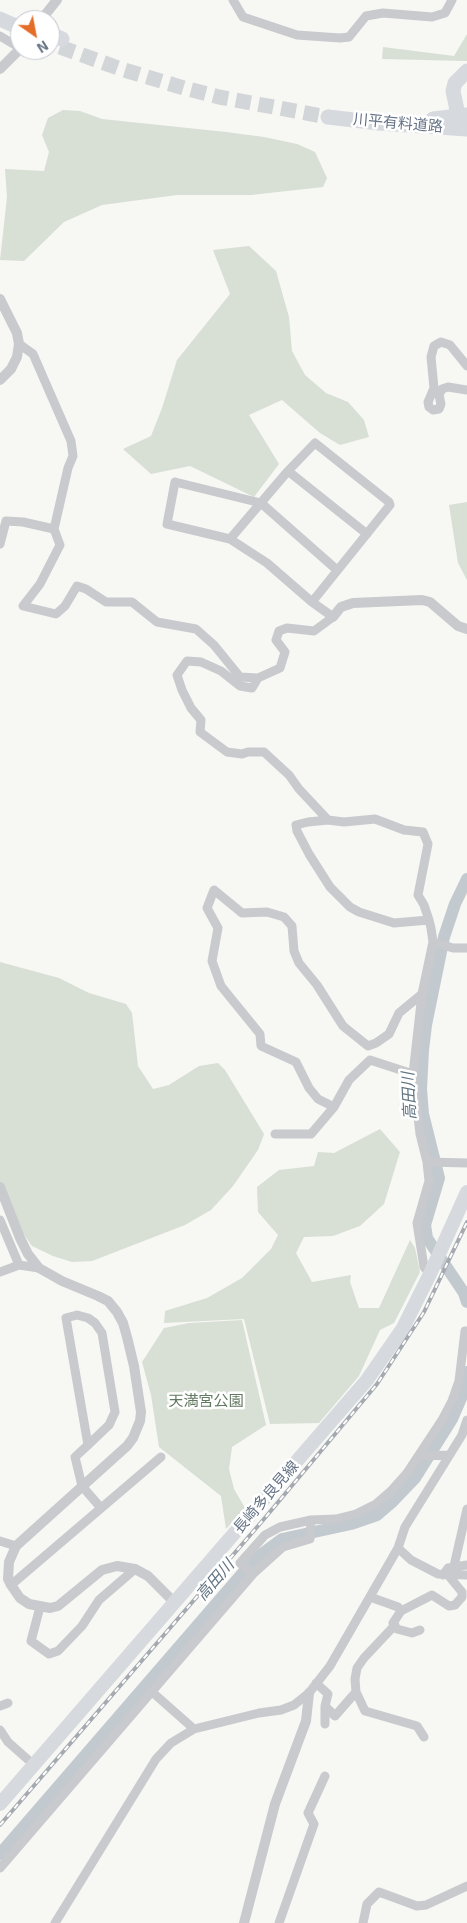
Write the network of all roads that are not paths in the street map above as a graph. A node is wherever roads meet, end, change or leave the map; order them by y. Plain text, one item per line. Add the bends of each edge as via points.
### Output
1 (232, 0) edge
2 (452, 0) edge
3 (10, 59) edge
4 (0, 69) edge
5 (467, 71) edge
6 (465, 126) edge
7 (0, 299) edge
8 (19, 344) junction
9 (467, 366) edge
10 (0, 380) edge
11 (467, 390) edge
12 (288, 471) junction
13 (261, 503) junction
14 (54, 529) junction
15 (367, 534) junction
16 (230, 539) junction
17 (0, 544) edge
18 (337, 570) junction
19 (312, 602) junction
20 (333, 617) junction
21 (467, 630) edge
22 (258, 678) junction
23 (328, 820) junction
24 (429, 920) junction
25 (435, 943) junction
26 (467, 948) edge
27 (422, 994) junction
28 (413, 1074) junction
29 (334, 1107) junction
30 (275, 1134) dead end
31 (427, 1162) junction
32 (467, 1163) edge
33 (0, 1187) edge
34 (467, 1192) edge
35 (1, 1223) edge
36 (19, 1266) junction
37 (39, 1268) junction
38 (432, 1270) junction
39 (0, 1272) edge
40 (466, 1331) edge
41 (466, 1426) edge
42 (88, 1445) junction
43 (449, 1455) junction
44 (419, 1456) junction
45 (161, 1457) dead end
46 (82, 1486) junction
47 (101, 1508) junction
48 (467, 1509) edge
49 (311, 1520) junction
50 (0, 1540) edge
51 (16, 1546) junction
52 (398, 1548) junction
53 (467, 1565) edge
54 (454, 1566) junction
55 (135, 1569) junction
56 (253, 1574) junction
57 (446, 1575) junction
58 (467, 1575) edge
59 (10, 1585) junction
60 (370, 1596) junction
61 (465, 1597) edge
62 (174, 1602) junction
63 (40, 1607) junction
64 (401, 1611) junction
65 (394, 1625) junction
66 (420, 1630) dead end
67 (316, 1683) junction
68 (151, 1691) junction
69 (356, 1692) junction
70 (308, 1693) junction
71 (325, 1706) junction
72 (324, 1724) dead end
73 (194, 1729) junction
74 (0, 1730) edge
75 (424, 1737) dead end
76 (34, 1765) junction
77 (325, 1776) dead end
78 (0, 1804) edge
79 (0, 1868) edge
80 (467, 1886) edge
81 (55, 1923) edge
82 (244, 1923) edge
83 (279, 1923) edge
84 (363, 1923) edge

1 - 2 street via 243,17 297,35 340,38 349,37 366,16 384,13 432,17 445,13
3 - 4 street
5 - 6 highway via 455,83 453,90
6 - 6 highway, 川平有料道路 via 379,123 329,113 417,121
7 - 8 street via 18,333
8 - 10 street via 11,369
8 - 14 street via 33,354 71,441 73,456
9 - 11 street via 450,345 441,342 434,346 431,357 434,388 429,407 439,409 442,389
12 - 13 street
12 - 15 street
12 - 15 street via 316,443 389,502
13 - 16 street
13 - 16 street via 175,482 167,524
13 - 18 street
14 - 17 street via 6,521
14 - 22 street via 60,544 40,584 23,606 56,614 77,586 106,602 132,602 157,622 196,629 240,677
15 - 18 street
16 - 19 street via 267,563
18 - 19 street
19 - 20 street
20 - 21 street via 353,602 422,600 430,602
20 - 22 street via 314,631 287,628 280,631 276,640 285,652 280,668
22 - 23 street via 252,688 240,686 221,671 201,662 187,661 177,675 191,708 201,720 200,732 227,752 264,752
23 - 24 street via 374,819 404,830 423,832 428,844 418,895
23 - 24 street via 296,826 309,854 342,900 359,912 394,923
24 - 25 street
25 - 26 street
25 - 27 street
27 - 28 street
27 - 29 street via 399,1013 389,1034 368,1046 343,1026 299,963 294,951 292,926 284,917 267,912 242,913 214,890 207,908 218,928 212,961 221,986 260,1034 262,1046 296,1062 318,1099
28 - 29 street via 370,1060 349,1080
28 - 31 street via 420,1134
29 - 30 street via 311,1134
31 - 32 street
31 - 38 street via 429,1181 417,1223 424,1267
33 - 37 street via 20,1238
34 - 38 main road, 長崎多良見線
35 - 36 street
36 - 37 street
36 - 39 street
37 - 46 street via 108,1301 123,1323 134,1366 141,1412 133,1438
38 - 62 main road, 長崎多良見線 via 403,1328 366,1380
40 - 44 street via 459,1381 442,1420
41 - 43 street
42 - 42 street via 109,1425 115,1412 102,1333 95,1323 77,1315 66,1318
42 - 46 street via 75,1457
43 - 44 street
43 - 52 street via 405,1527
44 - 49 street via 376,1504 336,1519
45 - 47 street
46 - 47 street
46 - 51 street
47 - 59 street
48 - 54 street
49 - 56 street via 310,1539 283,1547
49 - 56 street via 280,1527 264,1535 240,1562
50 - 51 street
51 - 59 street via 9,1562
52 - 57 street via 410,1560
52 - 60 street
53 - 54 street
54 - 57 street via 448,1568
55 - 62 street via 148,1576
55 - 63 street via 117,1566 102,1570 58,1606
55 - 63 street via 99,1600 82,1626 58,1651 49,1654 31,1642
56 - 68 street
57 - 58 street
57 - 61 street
59 - 63 street via 20,1598
60 - 64 street
60 - 67 street via 330,1666
61 - 64 street via 449,1606 432,1595
62 - 76 main road, 長崎多良見線
64 - 65 street
65 - 66 street via 405,1632
65 - 69 street via 357,1668
67 - 70 street
67 - 71 street via 328,1694
68 - 73 street
68 - 79 street
69 - 71 street via 334,1716
69 - 75 street via 365,1711 417,1726
70 - 73 street via 294,1705 281,1710
70 - 82 street via 306,1721 276,1804
71 - 72 street
73 - 81 street via 171,1743 156,1759
74 - 76 street via 8,1742
76 - 78 main road, 長崎多良見線
77 - 83 street via 308,1813 314,1824
80 - 84 street via 417,1906 379,1892 367,1904

